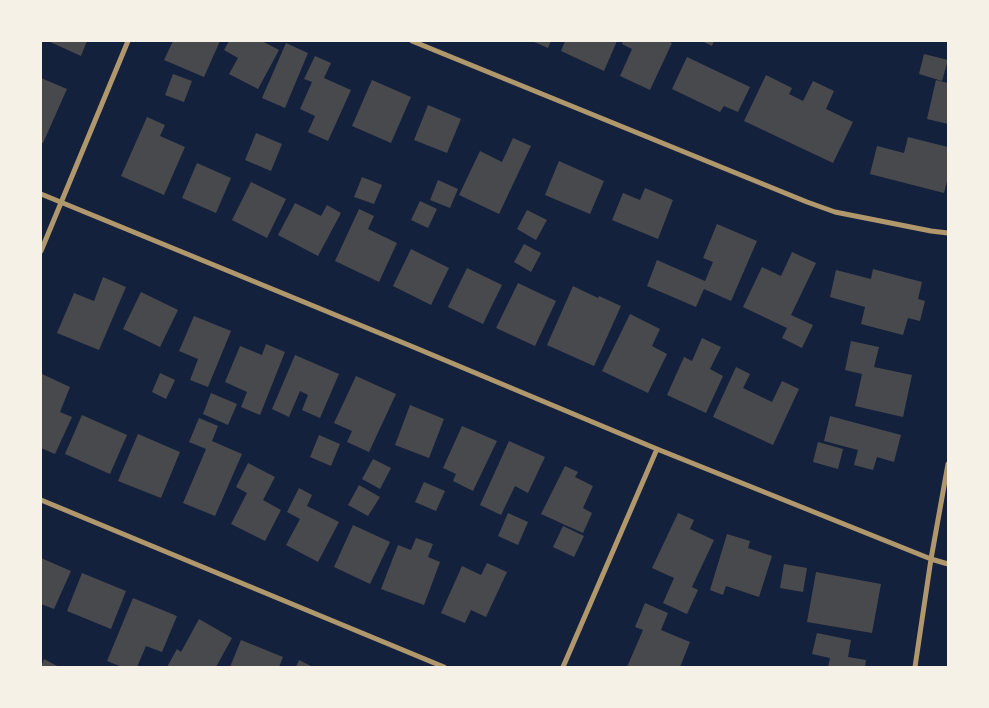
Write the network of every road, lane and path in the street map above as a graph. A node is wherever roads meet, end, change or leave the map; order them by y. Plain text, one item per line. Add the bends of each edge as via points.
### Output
1 (128, 41) edge
2 (412, 41) edge
3 (41, 194) edge
4 (61, 202) junction
5 (948, 232) edge
6 (41, 251) edge
7 (657, 449) junction
8 (948, 464) edge
9 (41, 500) edge
10 (931, 559) junction
11 (948, 564) edge
12 (444, 667) edge
13 (563, 667) edge
14 (915, 667) edge

1 - 4 street
2 - 5 street via 835,212
3 - 4 street
4 - 6 street
4 - 7 street
7 - 10 street
7 - 13 street
8 - 10 street
9 - 12 street
10 - 11 street
10 - 14 street

